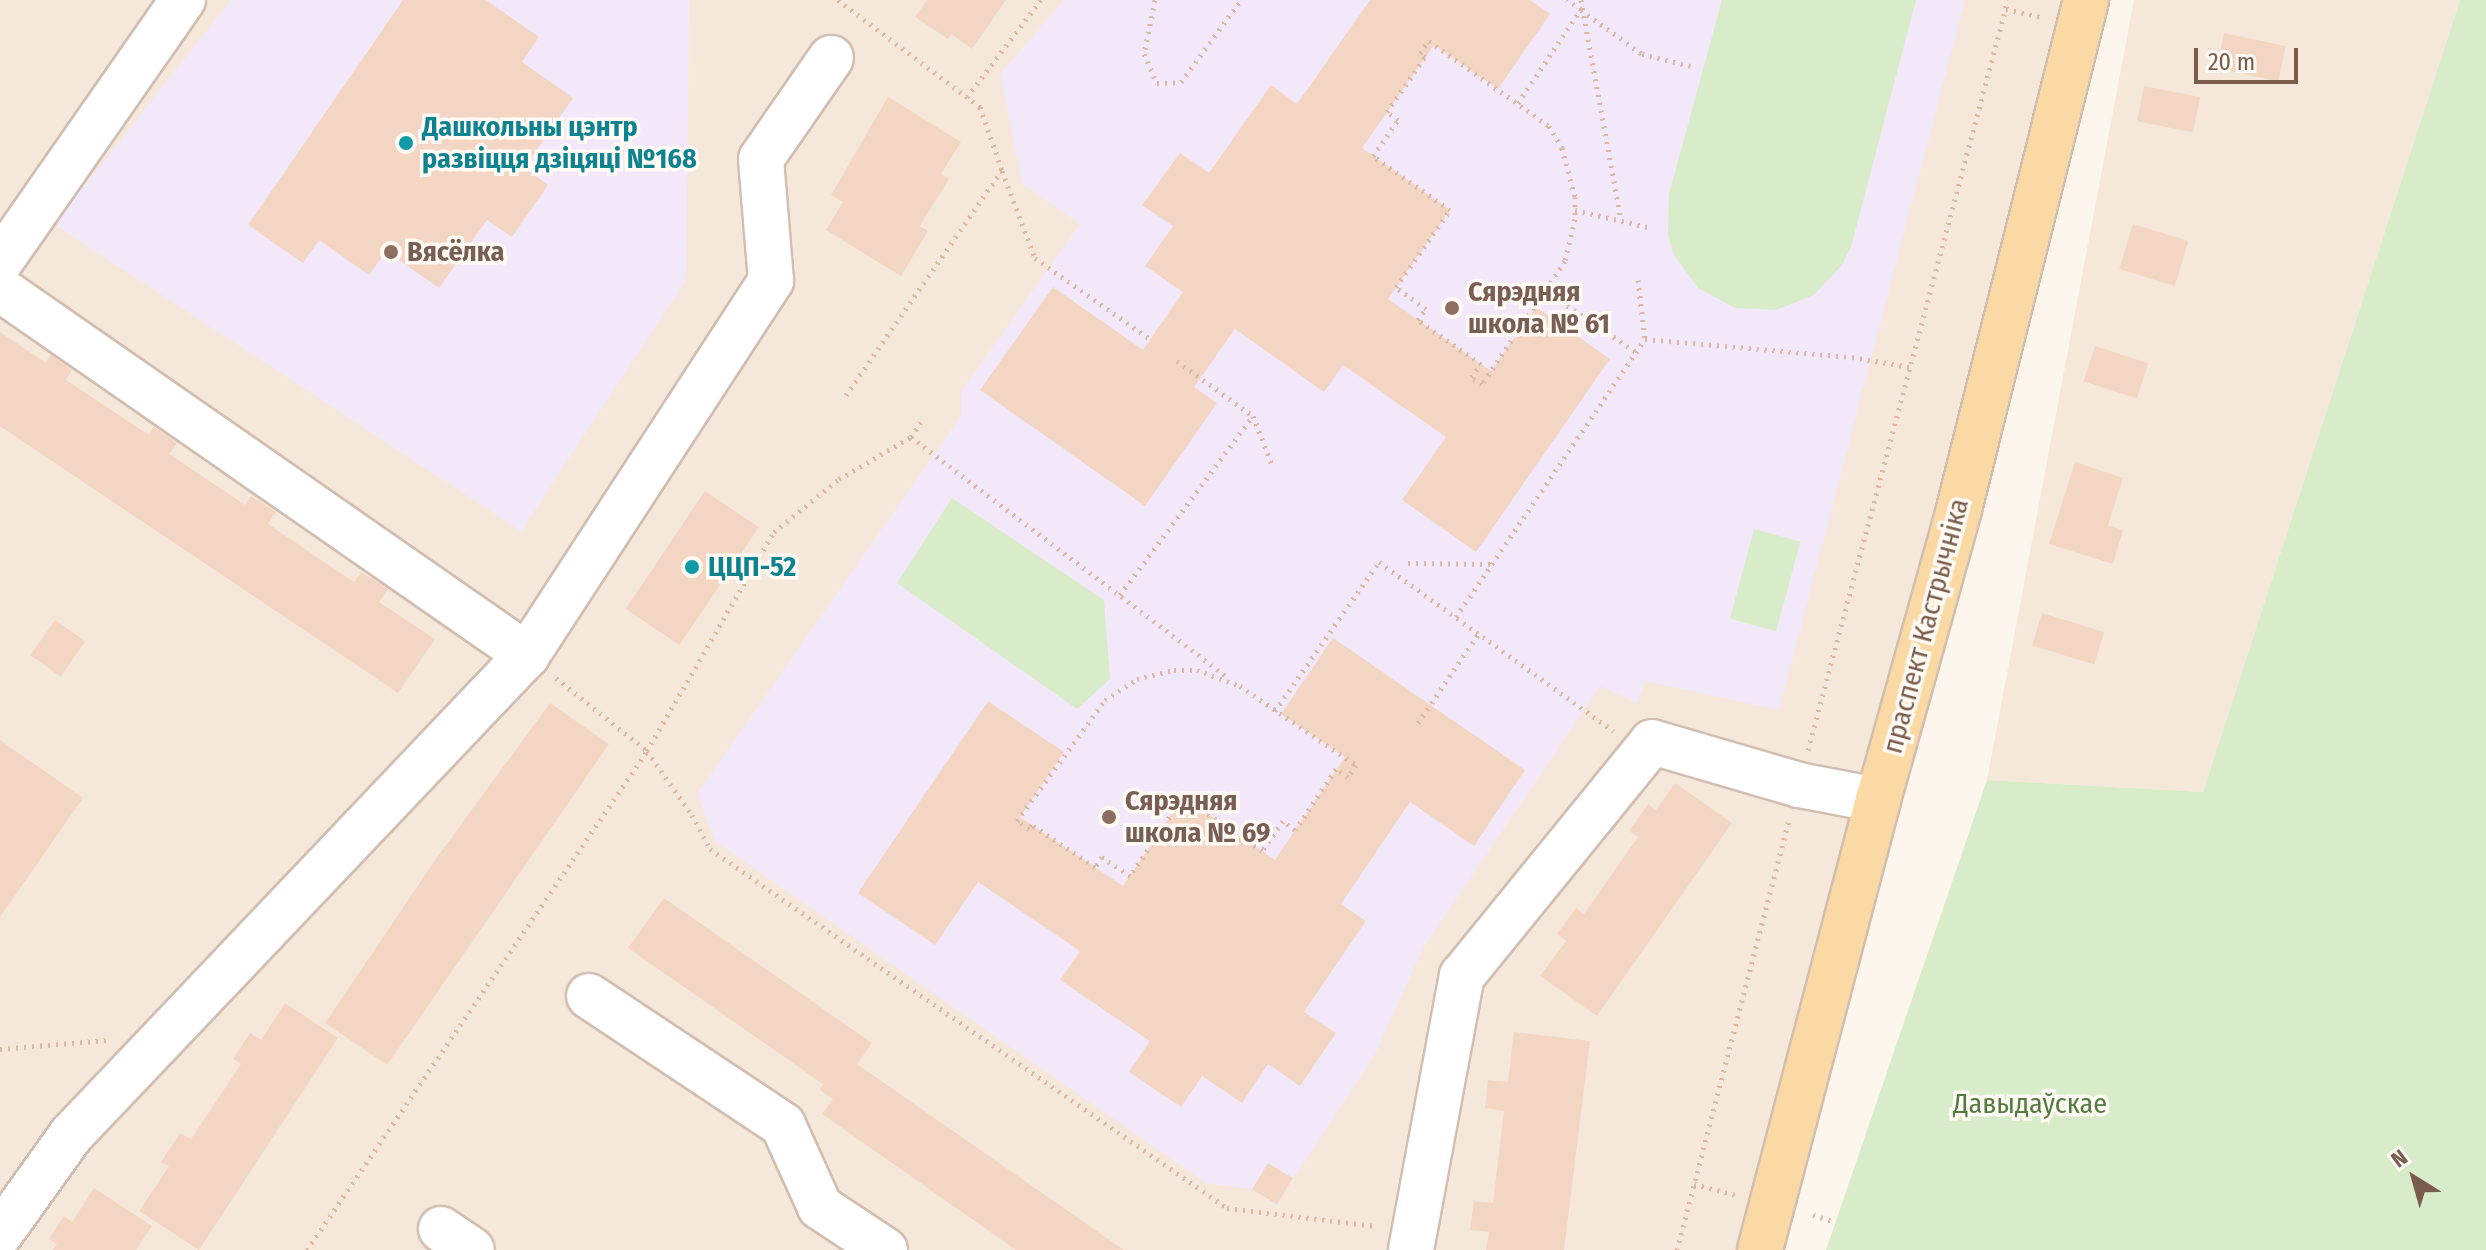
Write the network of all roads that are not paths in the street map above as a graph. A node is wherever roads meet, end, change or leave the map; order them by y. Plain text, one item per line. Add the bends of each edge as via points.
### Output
1 (183, 0) edge
2 (2086, 0) edge
3 (831, 58) dead end
4 (0, 262) edge
5 (0, 289) edge
6 (527, 655) junction
7 (1878, 800) junction
8 (589, 996) dead end
9 (0, 1234) edge
10 (1412, 1240) edge
11 (885, 1250) edge
12 (1760, 1250) edge

1 - 4 lane
2 - 7 main road, праспект Кастрычніка via 1959,509
3 - 6 lane via 761,159 771,281
5 - 6 lane
6 - 9 lane via 71,1135
7 - 10 lane via 1799,785 1652,742 1462,976
7 - 12 main road, праспект Кастрычніка
8 - 11 lane via 783,1125 820,1207

